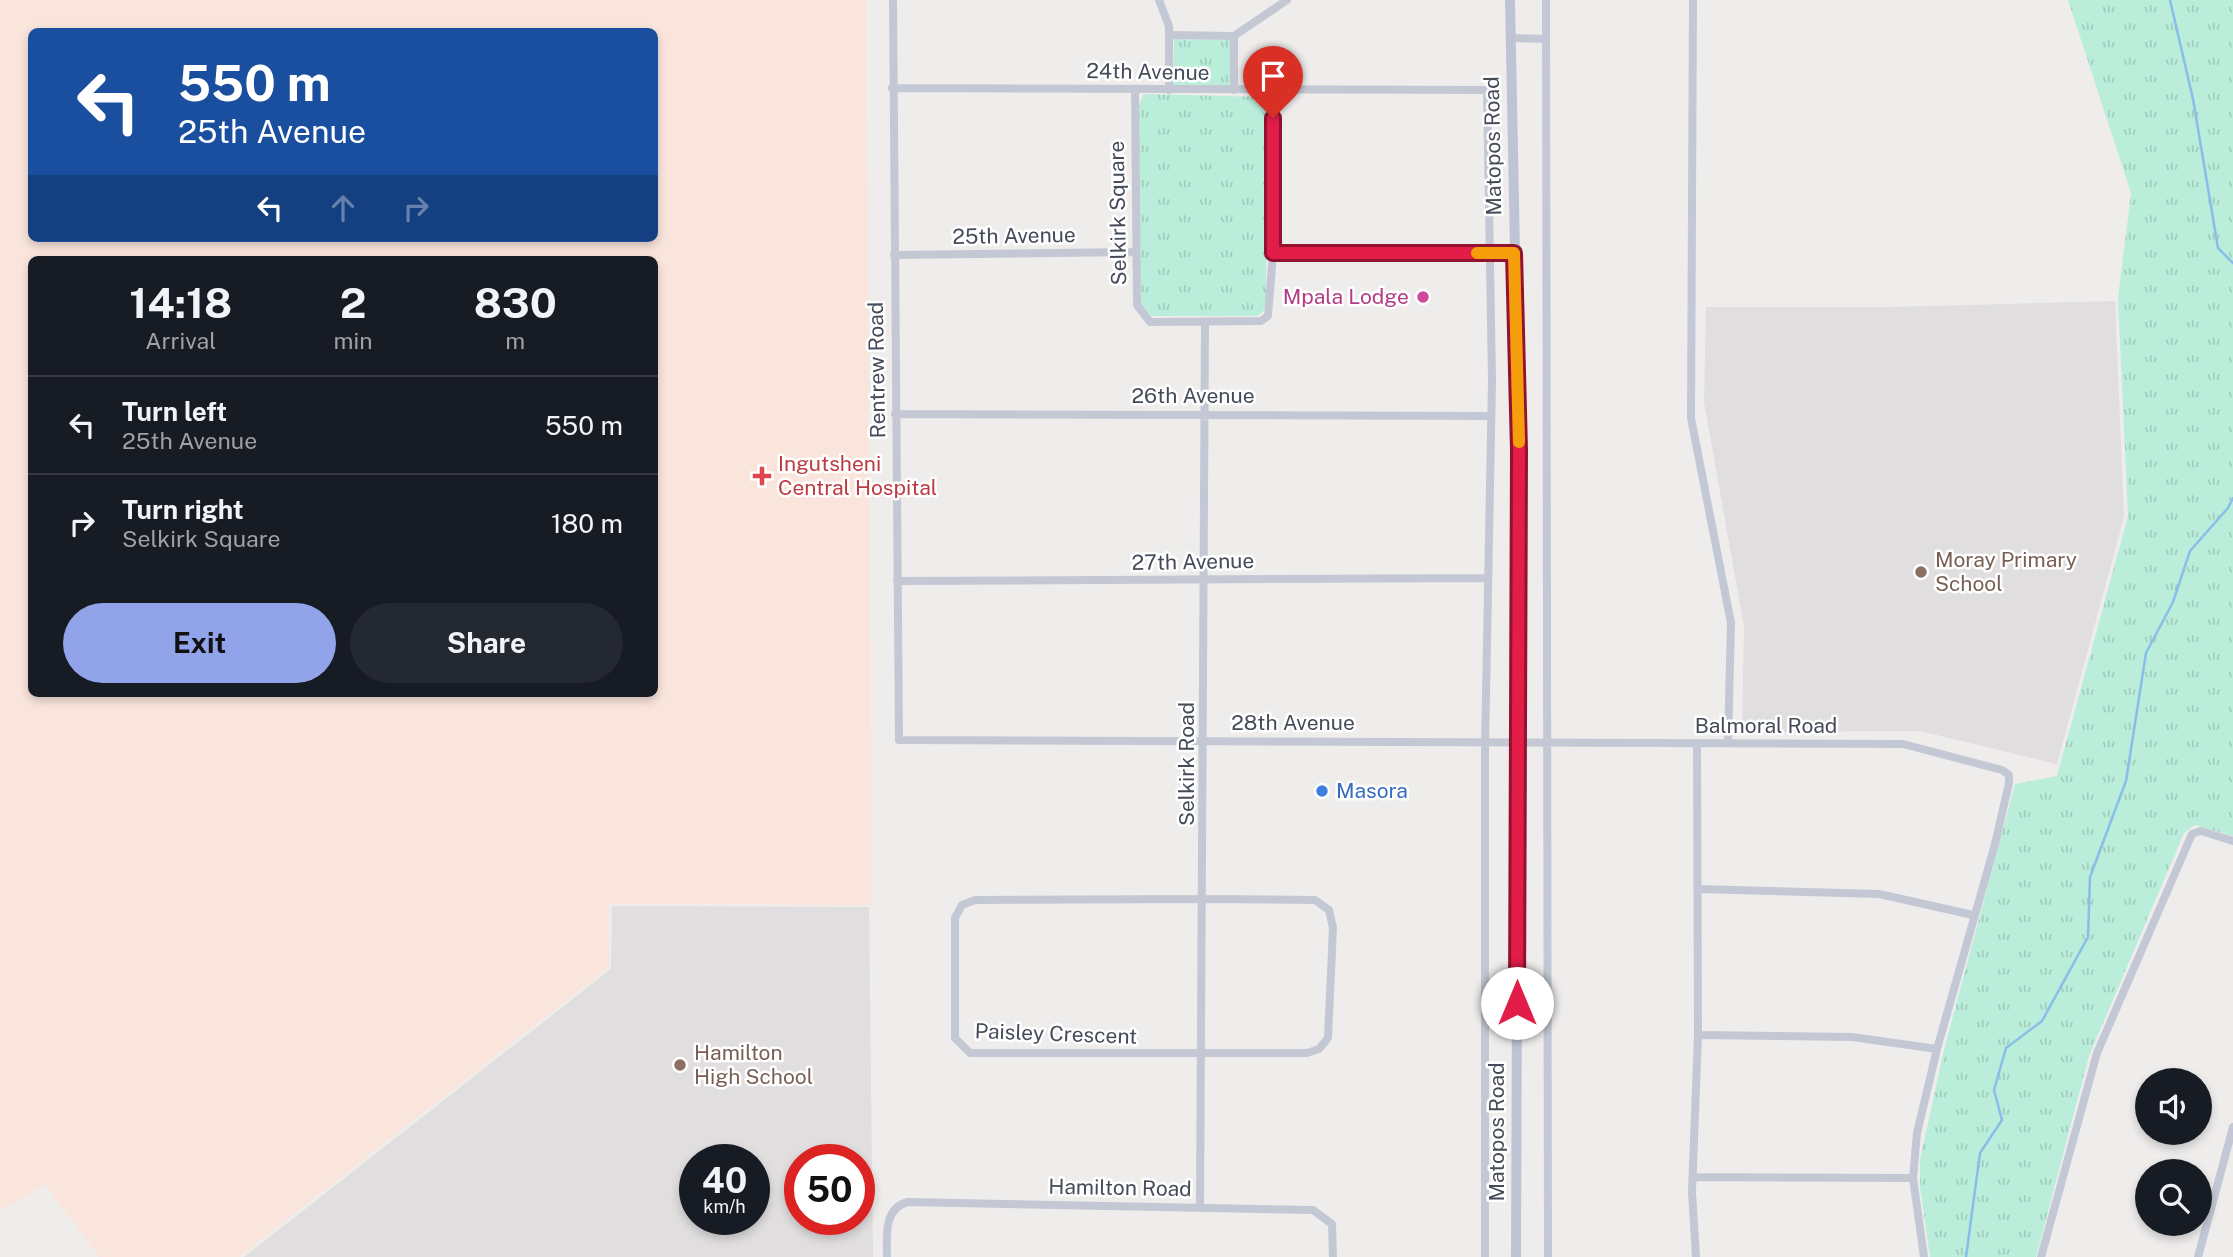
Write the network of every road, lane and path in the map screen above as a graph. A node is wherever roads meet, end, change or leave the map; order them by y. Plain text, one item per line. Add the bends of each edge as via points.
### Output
1 (893, 0) edge
2 (1159, 0) edge
3 (1287, 0) edge
4 (1510, 0) edge
5 (1546, 0) edge
6 (1693, 0) edge
7 (1169, 35) junction
8 (1234, 36) junction
9 (1511, 38) junction
10 (1546, 38) junction
11 (892, 88) junction
12 (1135, 89) junction
13 (1169, 90) junction
14 (1234, 90) junction
15 (1273, 90) junction
16 (1134, 252) junction
17 (1273, 253) junction
18 (1490, 253) junction
19 (1514, 253) junction
20 (894, 255) junction
21 (1205, 322) junction
22 (895, 414) junction
23 (1203, 414) junction
24 (1491, 416) junction
25 (1488, 578) junction
26 (1203, 579) junction
27 (897, 581) junction
28 (899, 740) joint
29 (1486, 740) junction
30 (1205, 741) junction
31 (1518, 741) junction
32 (1549, 741) junction
33 (1728, 743) junction
34 (1697, 744) junction
35 (2233, 841) edge
36 (1698, 889) junction
37 (1204, 899) junction
38 (1973, 915) junction
39 (1698, 1035) junction
40 (1937, 1049) junction
41 (1202, 1055) junction
42 (2233, 1127) edge
43 (1693, 1177) junction
44 (1913, 1178) junction
45 (1200, 1206) junction
46 (887, 1257) edge
47 (1334, 1257) edge
48 (1485, 1257) edge
49 (1516, 1257) edge
50 (1548, 1257) edge
51 (1696, 1257) edge
52 (1924, 1257) edge
53 (2041, 1257) edge
54 (2198, 1257) edge

1 - 11 street, Rentrew Road
2 - 7 street
3 - 8 street
4 - 9 main road, Matopos Road
5 - 10 street
6 - 33 street via 1690,418 1730,615
7 - 8 street
7 - 13 street
8 - 14 street
9 - 10 street
9 - 19 main road, Matopos Road
10 - 32 street
11 - 12 street, 24th Avenue
11 - 20 street, Rentrew Road
12 - 13 street, 24th Avenue
12 - 16 street, Selkirk Square
13 - 14 street, 24th Avenue
14 - 15 street, 24th Avenue
15 - 17 street, Selkirk Square
15 - 18 street, 24th Avenue via 1487,90
16 - 20 street, 25th Avenue
16 - 21 street, Selkirk Square via 1137,305 1146,319
17 - 18 street
17 - 21 street, Selkirk Square via 1266,318
18 - 19 street
18 - 24 street
19 - 31 main road, Matopos Road via 1519,403
20 - 22 street, Rentrew Road
21 - 23 street, Selkirk Road
22 - 23 street, 26th Avenue
22 - 27 street, Rentrew Road
23 - 24 street, 26th Avenue
23 - 26 street, Selkirk Road
24 - 25 street
25 - 26 street, 27th Avenue
25 - 29 street
26 - 27 street, 27th Avenue
26 - 30 street, Selkirk Road
27 - 28 street, Rentrew Road
28 - 30 street, 28th Avenue
29 - 30 street, 28th Avenue
29 - 31 street, 28th Avenue
29 - 48 street
30 - 37 street, Selkirk Road
31 - 32 street, Balmoral Road
31 - 49 main road, Matopos Road
32 - 34 street, Balmoral Road
32 - 50 street
33 - 34 street, Balmoral Road
33 - 38 street, Balmoral Road via 1910,745 2002,770 2009,775 1995,844
34 - 36 street
35 - 53 street via 2201,831 2192,834 2096,1053
36 - 38 street via 1879,894
36 - 39 street
37 - 41 street, Selkirk Road
37 - 41 street, Paisley Crescent via 1315,900 1329,910 1333,928 1326,1043 1307,1054
37 - 41 street, Paisley Crescent via 975,900 962,905 955,918 955,1038 970,1053
38 - 40 street
39 - 40 street via 1852,1037
39 - 43 street
40 - 44 street via 1917,1133
41 - 45 street, Selkirk Road
42 - 54 street
43 - 44 street
43 - 51 street
44 - 52 street
45 - 46 street, Hamilton Road via 908,1202 893,1211
45 - 47 street, Hamilton Road via 1313,1210 1332,1224

